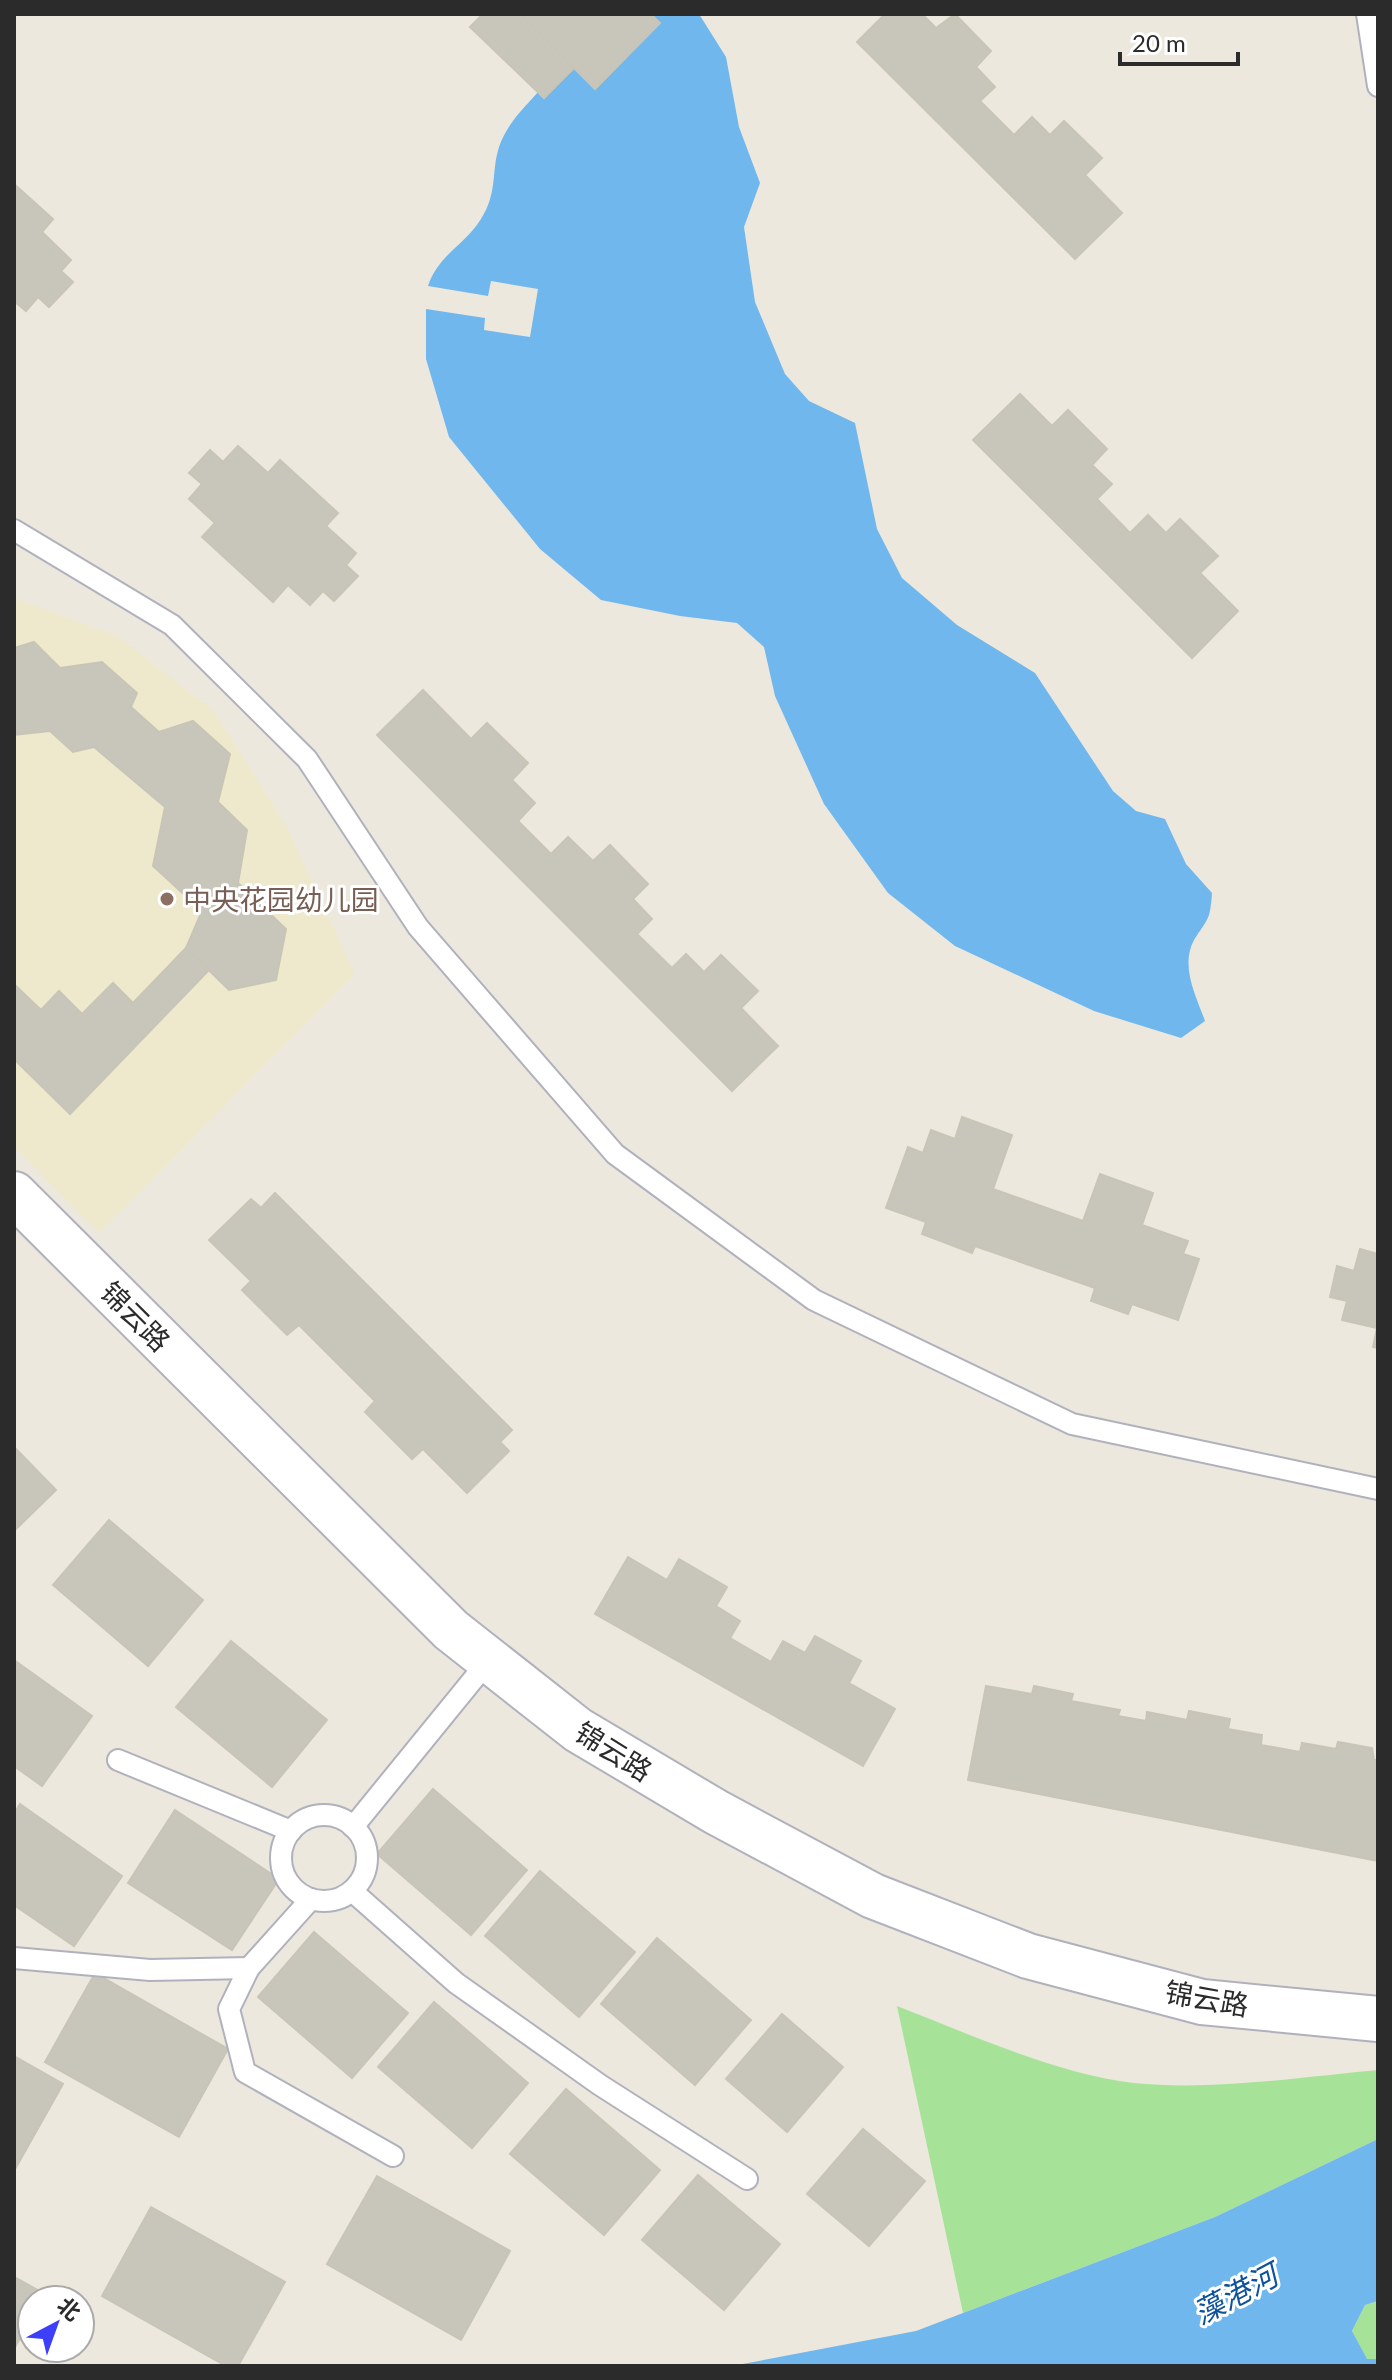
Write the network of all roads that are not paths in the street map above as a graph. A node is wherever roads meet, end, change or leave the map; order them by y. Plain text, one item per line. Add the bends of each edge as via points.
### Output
1 (1367, 14) edge
2 (1378, 86) edge
3 (14, 530) edge
4 (14, 1194) edge
5 (1378, 1489) edge
6 (489, 1660) junction
7 (118, 1760) dead end
8 (353, 1827) junction
9 (291, 1831) junction
10 (352, 1891) junction
11 (311, 1899) junction
12 (14, 1958) edge
13 (249, 1968) junction
14 (1378, 2019) edge
15 (393, 2156) dead end
16 (747, 2179) dead end

1 - 2 lane
3 - 5 lane via 172,625 307,759 418,927 615,1154 814,1300 1072,1424
4 - 6 street, 锦云路 via 451,1630
6 - 8 lane
6 - 14 street, 锦云路 via 578,1730 873,1896 1028,1956 1202,2002
7 - 9 lane
8 - 9 lane via 328,1815 301,1821
8 - 10 lane via 362,1838 366,1867
9 - 11 lane via 282,1869 297,1892
10 - 11 lane via 339,1899
10 - 16 lane via 456,1983 600,2085
11 - 13 lane
12 - 13 lane via 150,1970
13 - 15 lane via 229,2009 245,2072

